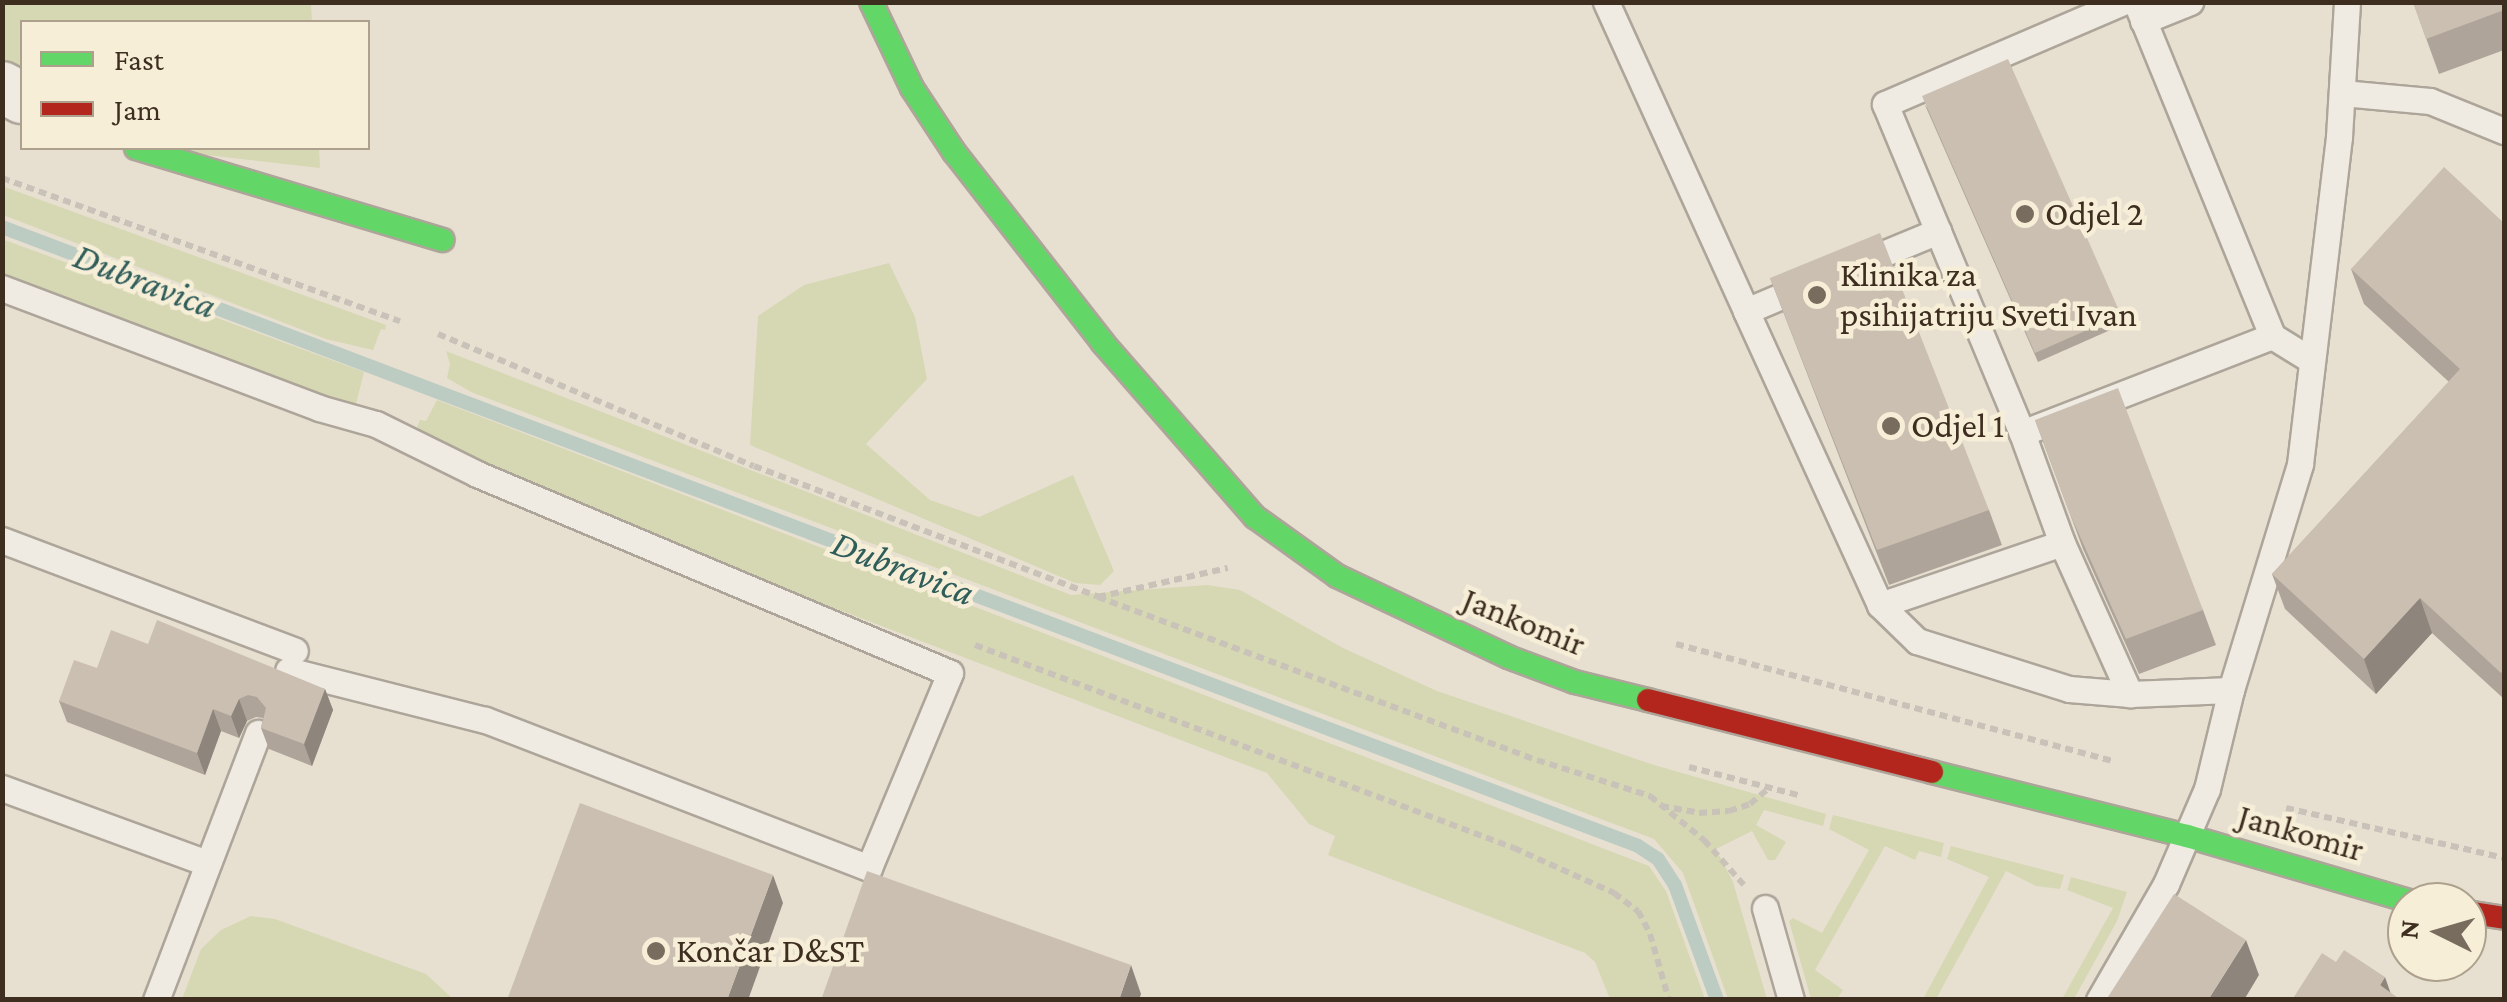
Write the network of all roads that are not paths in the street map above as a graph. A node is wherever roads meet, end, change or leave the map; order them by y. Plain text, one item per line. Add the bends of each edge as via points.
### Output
1 (902, 2) edge
2 (1606, 2) edge
3 (2123, 2) edge
4 (2190, 2) edge
5 (2347, 2) edge
6 (875, 11) edge
7 (2139, 12) edge
8 (2342, 93) junction
9 (2504, 131) edge
10 (143, 150) edge
11 (1938, 231) junction
12 (443, 240) dead end
13 (2, 288) edge
14 (1746, 311) junction
15 (2272, 336) junction
16 (2312, 360) junction
17 (2022, 433) junction
18 (2, 540) edge
19 (2062, 543) junction
20 (1880, 605) junction
21 (2231, 690) junction
22 (2130, 694) junction
23 (258, 733) edge
24 (2, 788) edge
25 (2188, 836) junction
26 (208, 863) junction
27 (2387, 894) edge
28 (1765, 908) road end
29 (156, 1000) edge
30 (1791, 1000) edge
31 (2099, 1000) edge

1 - 6 lane
2 - 14 lane
3 - 11 lane via 1885,104
4 - 7 lane
5 - 8 lane
6 - 25 street, Jankomir via 912,88 1016,234 1254,518 1306,556 1422,618 1575,682
7 - 15 lane
8 - 9 lane via 2430,101
8 - 16 lane
10 - 12 street
11 - 14 lane
11 - 17 lane
13 - 18 lane via 376,424 492,480 950,674 869,868 485,720 291,660
14 - 20 lane
15 - 16 lane
15 - 17 lane
16 - 21 lane via 2300,464
17 - 19 lane
19 - 20 lane
19 - 22 lane
20 - 22 lane via 1917,640 2068,689
21 - 22 lane
21 - 25 lane
23 - 26 lane
24 - 26 lane
25 - 27 street, Jankomir
25 - 31 lane
26 - 29 lane
28 - 30 lane

